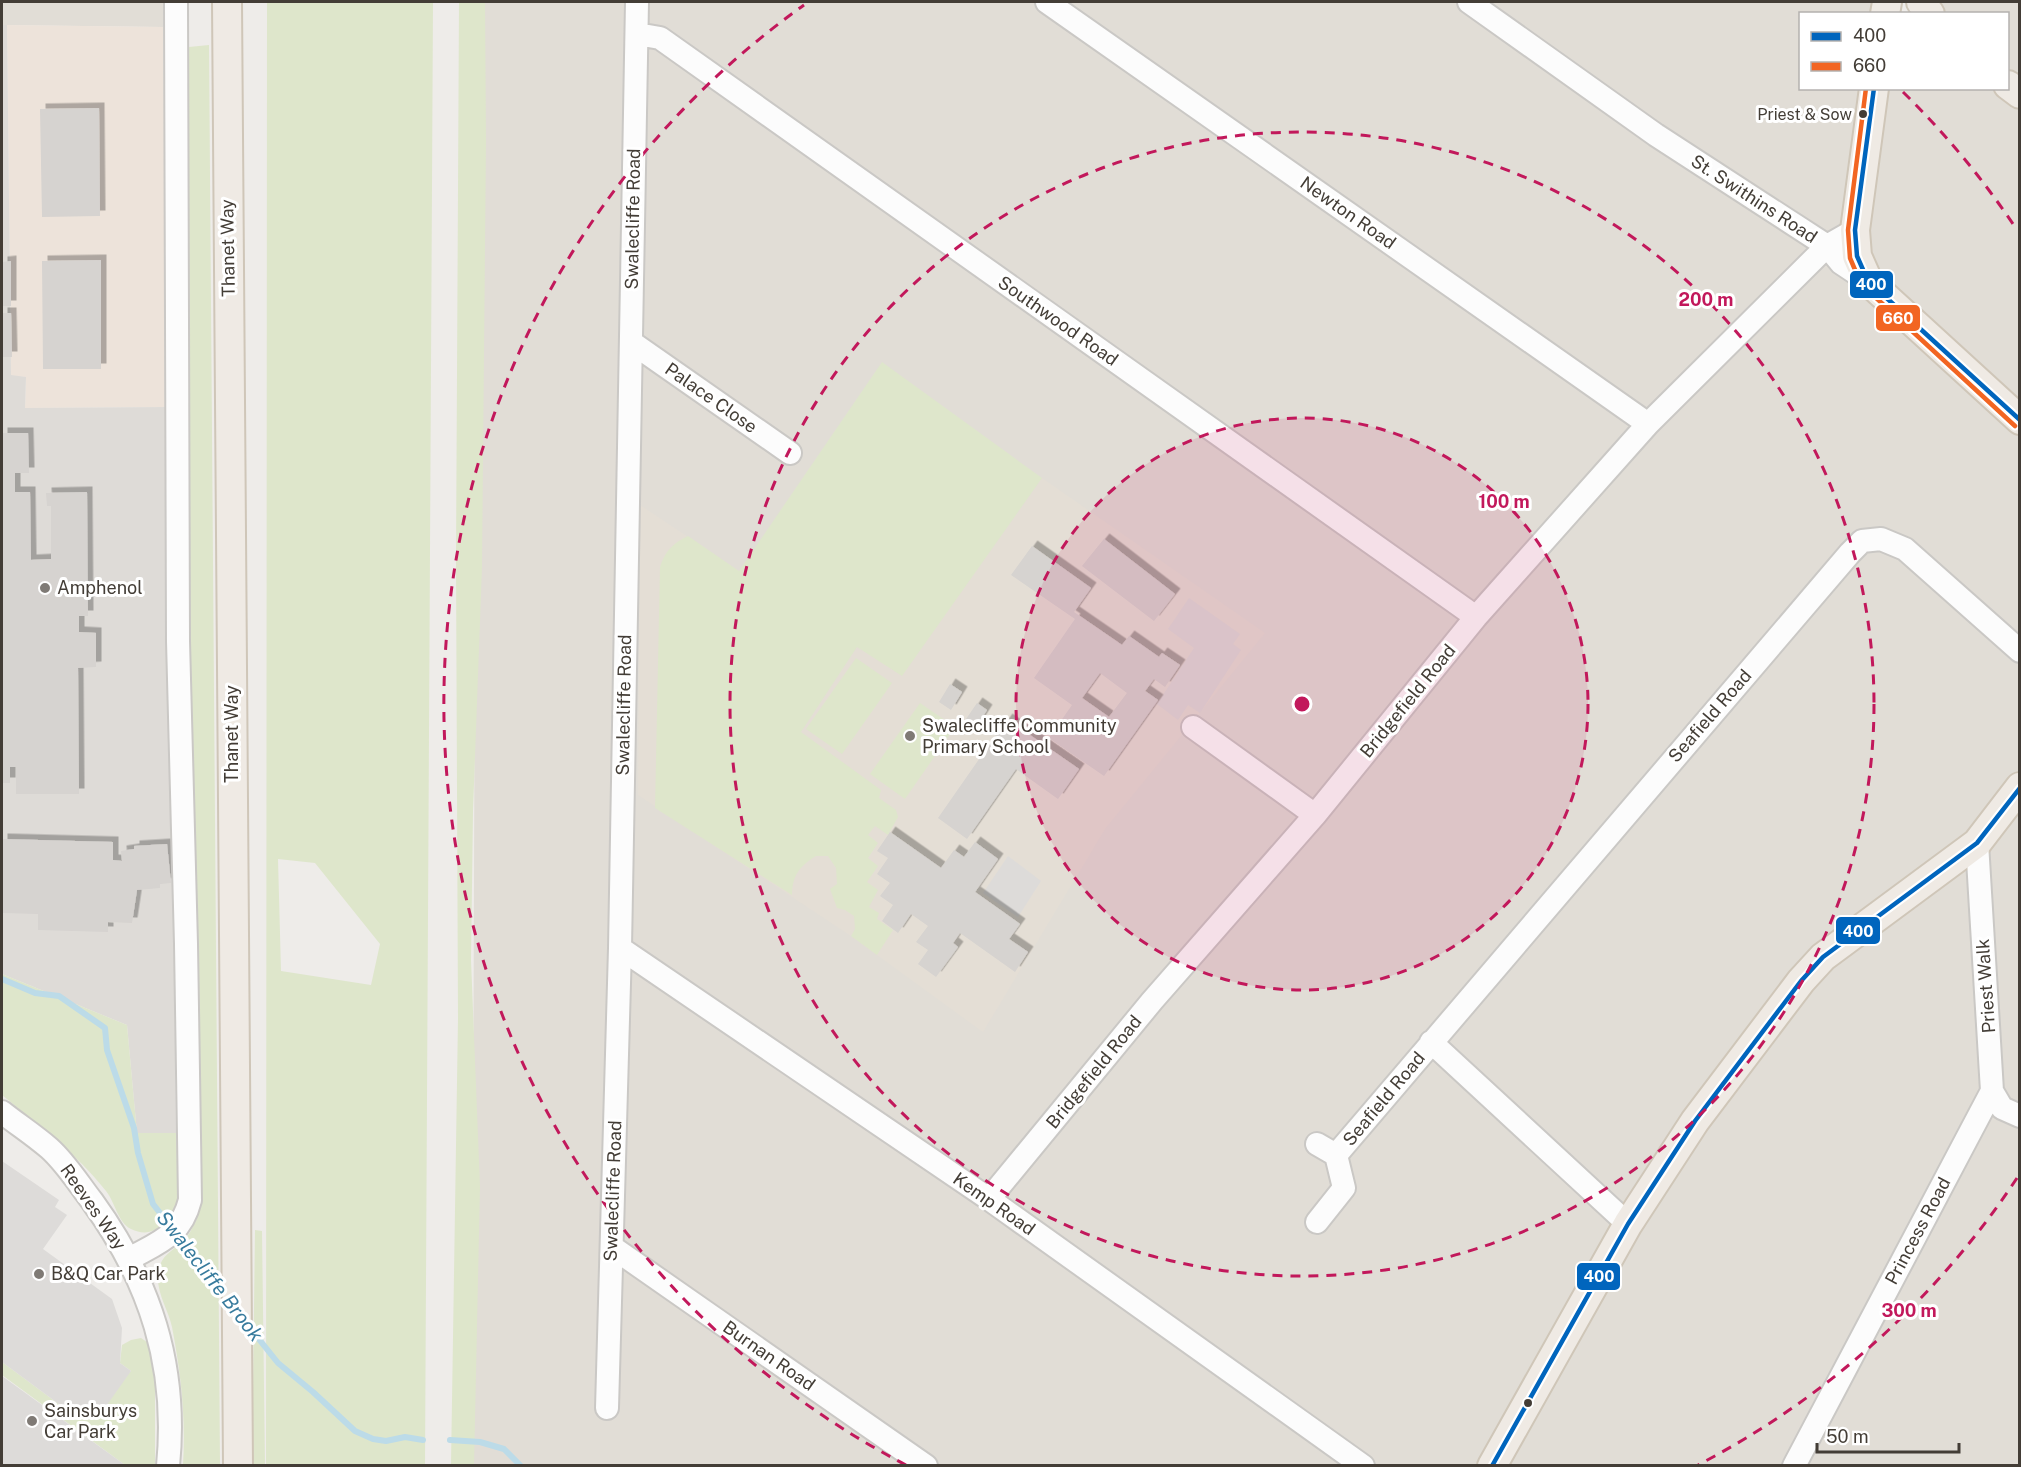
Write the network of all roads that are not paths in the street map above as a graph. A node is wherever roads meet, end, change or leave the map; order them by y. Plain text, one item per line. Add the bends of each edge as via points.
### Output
1 (176, 2) edge
2 (226, 2) edge
3 (637, 2) edge
4 (1047, 2) edge
5 (1469, 2) edge
6 (637, 34) junction
7 (1874, 90) edge
8 (1856, 230) junction
9 (1827, 246) junction
10 (1868, 281) junction
11 (631, 342) junction
12 (2019, 420) edge
13 (1648, 424) junction
14 (791, 452) dead end
15 (1476, 617) junction
16 (2019, 651) edge
17 (1193, 727) dead end
18 (2019, 787) edge
19 (1315, 815) junction
20 (1977, 843) junction
21 (620, 948) junction
22 (1431, 1042) junction
23 (1992, 1091) junction
24 (2, 1112) edge
25 (2019, 1116) edge
26 (989, 1199) junction
27 (1317, 1222) dead end
28 (1628, 1224) junction
29 (612, 1247) junction
30 (129, 1259) junction
31 (604, 1412) dead end
32 (168, 1466) edge
33 (238, 1466) edge
34 (926, 1466) edge
35 (1363, 1466) edge
36 (1492, 1466) edge
37 (1794, 1466) edge

1 - 30 street via 178,641 190,1200 178,1229
2 - 33 main road, Thanet Way
3 - 6 street, Swalecliffe Road
4 - 13 street, Newton Road
5 - 9 street, St. Swithins Road via 1656,135
6 - 11 street, Swalecliffe Road
6 - 15 street, Southwood Road via 660,38
7 - 8 main road
8 - 9 street, Bridgefield Road
8 - 10 main road via 1857,256
9 - 10 street, St. Swithins Road via 1841,263
9 - 13 street, Bridgefield Road
10 - 12 main road, St. Swithins Road
11 - 14 street, Palace Close
11 - 21 street, Swalecliffe Road
13 - 15 street, Bridgefield Road
15 - 19 street, Bridgefield Road
16 - 22 street, Seafield Road via 1905,549 1881,539 1862,542
17 - 19 street
18 - 20 main road
19 - 26 street, Bridgefield Road via 1152,1001
20 - 23 street, Priest Walk
20 - 28 main road via 1823,957 1801,981 1695,1121
21 - 26 street, Kemp Road
21 - 29 street, Swalecliffe Road
22 - 27 street, Seafield Road via 1326,1149 1344,1188
22 - 28 street, Seafield Road
23 - 25 street via 2002,1108
23 - 37 street, Princess Road
24 - 30 street, Reeves Way via 66,1166
26 - 35 street, Kemp Road
28 - 36 main road
29 - 31 street, Swalecliffe Road
29 - 34 street, Burnan Road
30 - 32 street, Reeves Way via 154,1319 164,1357 171,1420

